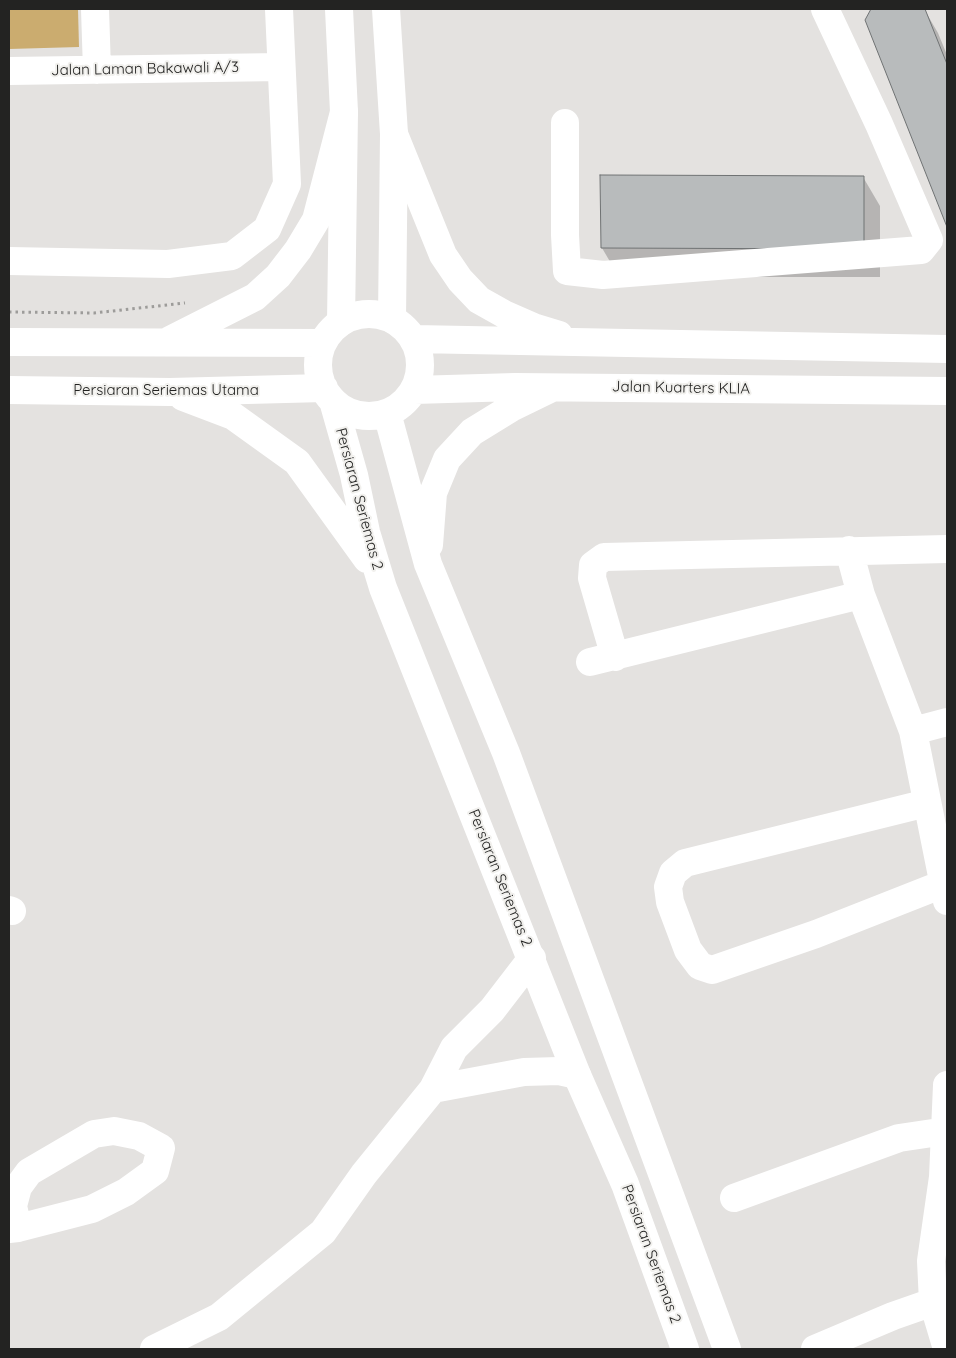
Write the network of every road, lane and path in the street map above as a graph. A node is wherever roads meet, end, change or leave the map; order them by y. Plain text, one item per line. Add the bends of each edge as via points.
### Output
1 (95, 9) edge
2 (278, 9) edge
3 (339, 9) edge
4 (386, 9) edge
5 (825, 9) edge
6 (281, 67) junction
7 (97, 70) junction
8 (9, 71) edge
9 (344, 112) junction
10 (565, 123) dead end
11 (394, 134) junction
12 (9, 261) edge
13 (392, 319) junction
14 (341, 322) junction
15 (414, 339) junction
16 (9, 342) edge
17 (164, 343) junction
18 (323, 343) junction
19 (590, 343) junction
20 (947, 348) edge
21 (554, 387) junction
22 (9, 390) edge
23 (414, 390) junction
24 (947, 391) edge
25 (170, 392) junction
26 (329, 395) junction
27 (387, 413) junction
28 (947, 549) edge
29 (849, 550) junction
30 (428, 564) junction
31 (383, 588) junction
32 (861, 595) junction
33 (947, 722) edge
34 (913, 731) junction
35 (927, 803) junction
36 (945, 893) edge
37 (532, 958) junction
38 (577, 1075) junction
39 (947, 1085) edge
40 (433, 1089) junction
41 (946, 1131) junction
42 (734, 1198) dead end
43 (13, 1229) edge
44 (933, 1302) junction
45 (831, 1346) edge
46 (731, 1348) edge
47 (154, 1349) edge
48 (686, 1349) edge
49 (947, 1349) edge

1 - 7 street
2 - 6 street
3 - 9 street
4 - 11 street
5 - 10 street via 929,240 920,250 603,275 567,271
6 - 7 street, Jalan Laman Bakawali A/3
6 - 12 street via 287,184 267,229 232,256 168,264
7 - 8 street, Jalan Laman Bakawali A/3
9 - 14 street
9 - 17 street via 316,220 278,276 255,298
11 - 13 street
11 - 19 street via 443,255 473,294 528,325
13 - 14 street via 366,314
13 - 15 street
14 - 18 street
15 - 19 street
15 - 23 street via 420,356 420,373
16 - 17 street
17 - 18 street
18 - 26 street via 319,374
19 - 20 street
21 - 23 street, Jalan Kuarters KLIA
21 - 24 street, Jalan Kuarters KLIA
21 - 30 street via 472,432 447,459 433,493
22 - 25 street, Persiaran Seriemas Utama
23 - 27 street via 407,400
25 - 26 street, Persiaran Seriemas Utama
25 - 31 street via 233,416 298,462 360,546
26 - 27 street via 345,410 358,415
26 - 31 street, Persiaran Seriemas 2 via 354,475 366,532
27 - 30 street
28 - 29 street
29 - 32 street
29 - 32 street via 604,557 593,565 592,578 602,659
30 - 46 street via 506,753
31 - 37 street, Persiaran Seriemas 2
32 - 34 street
33 - 34 street
34 - 35 street
35 - 36 street
35 - 36 street via 685,863 673,873 668,887 670,902 688,950 700,966 712,970
37 - 38 street, Persiaran Seriemas 2
37 - 40 street via 492,1010 454,1048
38 - 40 street via 559,1071 524,1072
38 - 48 street, Persiaran Seriemas 2 via 625,1184
39 - 41 street
40 - 47 street via 364,1174 323,1232 219,1317
41 - 42 street via 899,1138
41 - 44 street via 931,1261
43 - 43 street via 13,1206 18,1187 29,1172 94,1134 114,1131 139,1136 161,1148 155,1171 126,1192 92,1209
44 - 45 street
44 - 49 street

